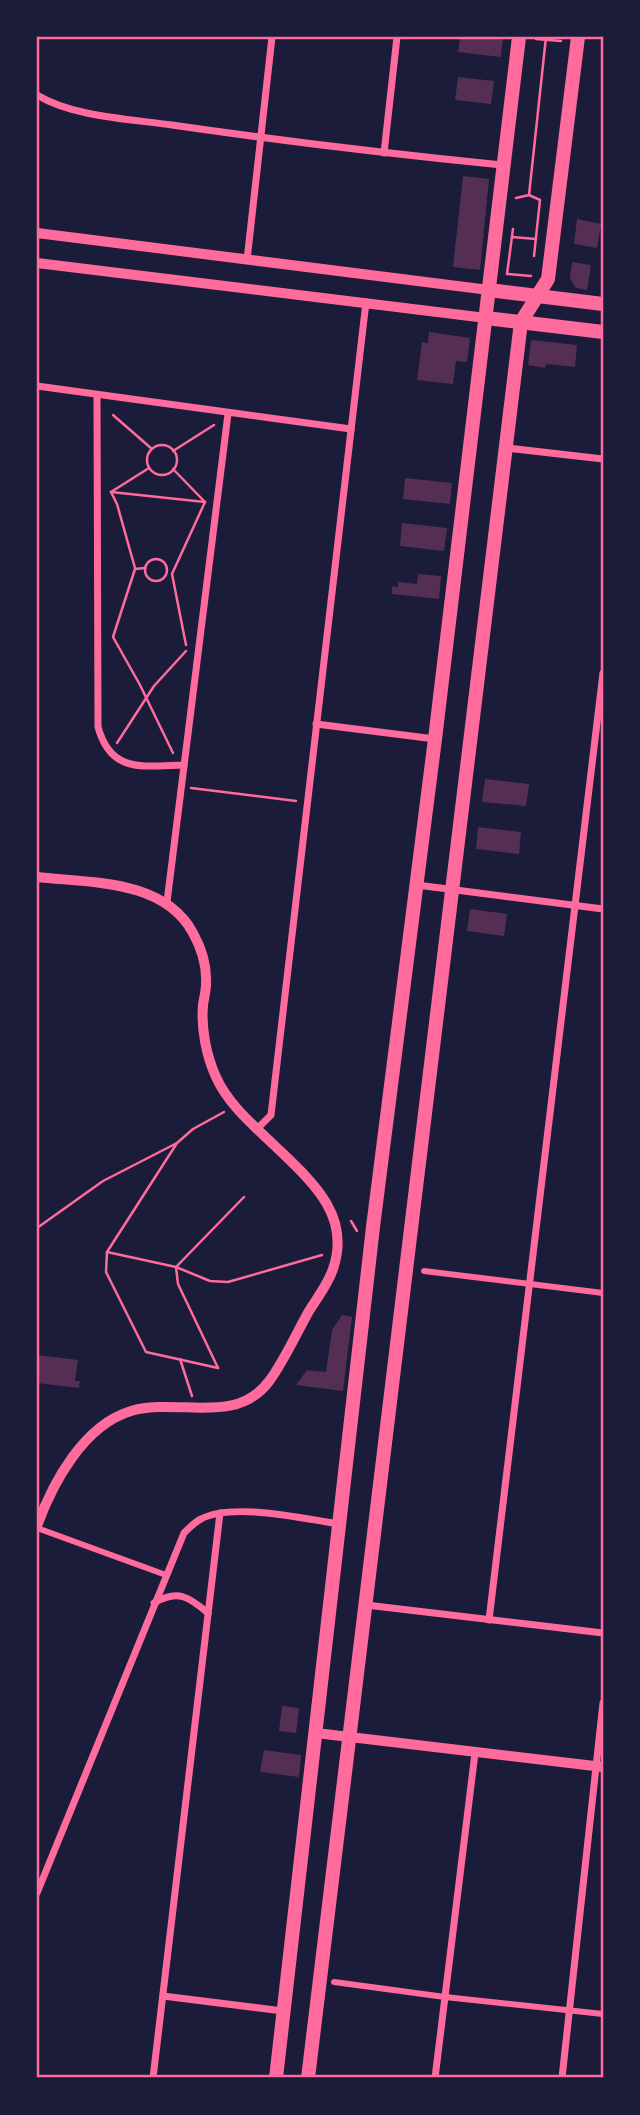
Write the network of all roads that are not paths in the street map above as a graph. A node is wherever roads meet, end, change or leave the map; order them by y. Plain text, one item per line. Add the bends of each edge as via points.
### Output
1 (272, 37) edge
2 (397, 37) edge
3 (519, 37) edge
4 (578, 37) edge
5 (37, 95) edge
6 (261, 138) junction
7 (383, 153) junction
8 (502, 165) junction
9 (37, 233) edge
10 (247, 260) junction
11 (37, 263) edge
12 (489, 290) junction
13 (538, 296) junction
14 (366, 302) junction
15 (603, 304) edge
16 (486, 318) junction
17 (521, 322) junction
18 (603, 332) edge
19 (37, 386) edge
20 (97, 396) junction
21 (228, 414) junction
22 (351, 429) junction
23 (506, 447) junction
24 (603, 459) edge
25 (603, 673) edge
26 (316, 724) junction
27 (435, 739) junction
28 (184, 765) junction
29 (37, 877) edge
30 (417, 885) junction
31 (453, 889) junction
32 (167, 902) junction
33 (574, 906) junction
34 (603, 909) edge
35 (257, 1129) junction
36 (424, 1271) dead end
37 (528, 1285) junction
38 (603, 1293) edge
39 (220, 1513) junction
40 (341, 1524) junction
41 (37, 1527) edge
42 (166, 1575) junction
43 (153, 1603) junction
44 (366, 1605) junction
45 (208, 1613) junction
46 (489, 1620) junction
47 (603, 1633) edge
48 (603, 1703) edge
49 (316, 1732) junction
50 (349, 1737) junction
51 (475, 1752) junction
52 (599, 1766) edge
53 (37, 1893) edge
54 (334, 1982) dead end
55 (163, 1996) junction
56 (445, 1997) junction
57 (571, 2010) junction
58 (284, 2011) junction
59 (603, 2014) edge
60 (153, 2078) edge
61 (276, 2078) edge
62 (308, 2078) edge
63 (435, 2078) edge
64 (562, 2078) edge

1 - 6 street
2 - 7 street
3 - 8 main road
4 - 13 main road via 548,279
5 - 6 street via 66,108 101,115
6 - 7 street
6 - 10 street
7 - 8 street
8 - 12 main road
9 - 10 street
10 - 12 street
11 - 14 street
12 - 13 main road
12 - 16 main road
13 - 15 main road
13 - 17 main road
14 - 16 street
14 - 22 street
16 - 17 main road
16 - 27 main road
17 - 18 main road
17 - 23 main road
19 - 20 street
20 - 21 street
20 - 28 street via 98,727 103,746 118,761
21 - 22 street
21 - 28 street
22 - 26 street
23 - 24 street
23 - 31 main road
25 - 33 street
26 - 27 street
26 - 35 street via 271,1115
27 - 30 main road
28 - 32 street
29 - 32 street via 116,885
30 - 31 street
30 - 40 main road
31 - 33 street
31 - 44 main road
32 - 35 street via 188,924 204,958 203,1028 215,1077
33 - 34 street
33 - 37 street
35 - 41 street via 303,1173 331,1209 338,1250 332,1272 269,1382 242,1403 223,1408 152,1407 112,1420 78,1449 48,1496
36 - 37 street
37 - 38 street
37 - 46 street
39 - 40 street via 239,1511
39 - 42 street via 201,1519 184,1533
39 - 45 street
40 - 49 main road
41 - 42 street
42 - 43 street
43 - 45 street via 183,1596
43 - 53 street
44 - 46 street
44 - 50 main road
45 - 55 street
46 - 47 street
48 - 52 street
49 - 50 street
49 - 58 main road
50 - 51 street
50 - 62 main road
51 - 52 street
51 - 56 street
52 - 57 street
54 - 56 street
55 - 58 street
55 - 60 street
56 - 57 street
56 - 63 street
57 - 59 street
57 - 64 street
58 - 61 main road

